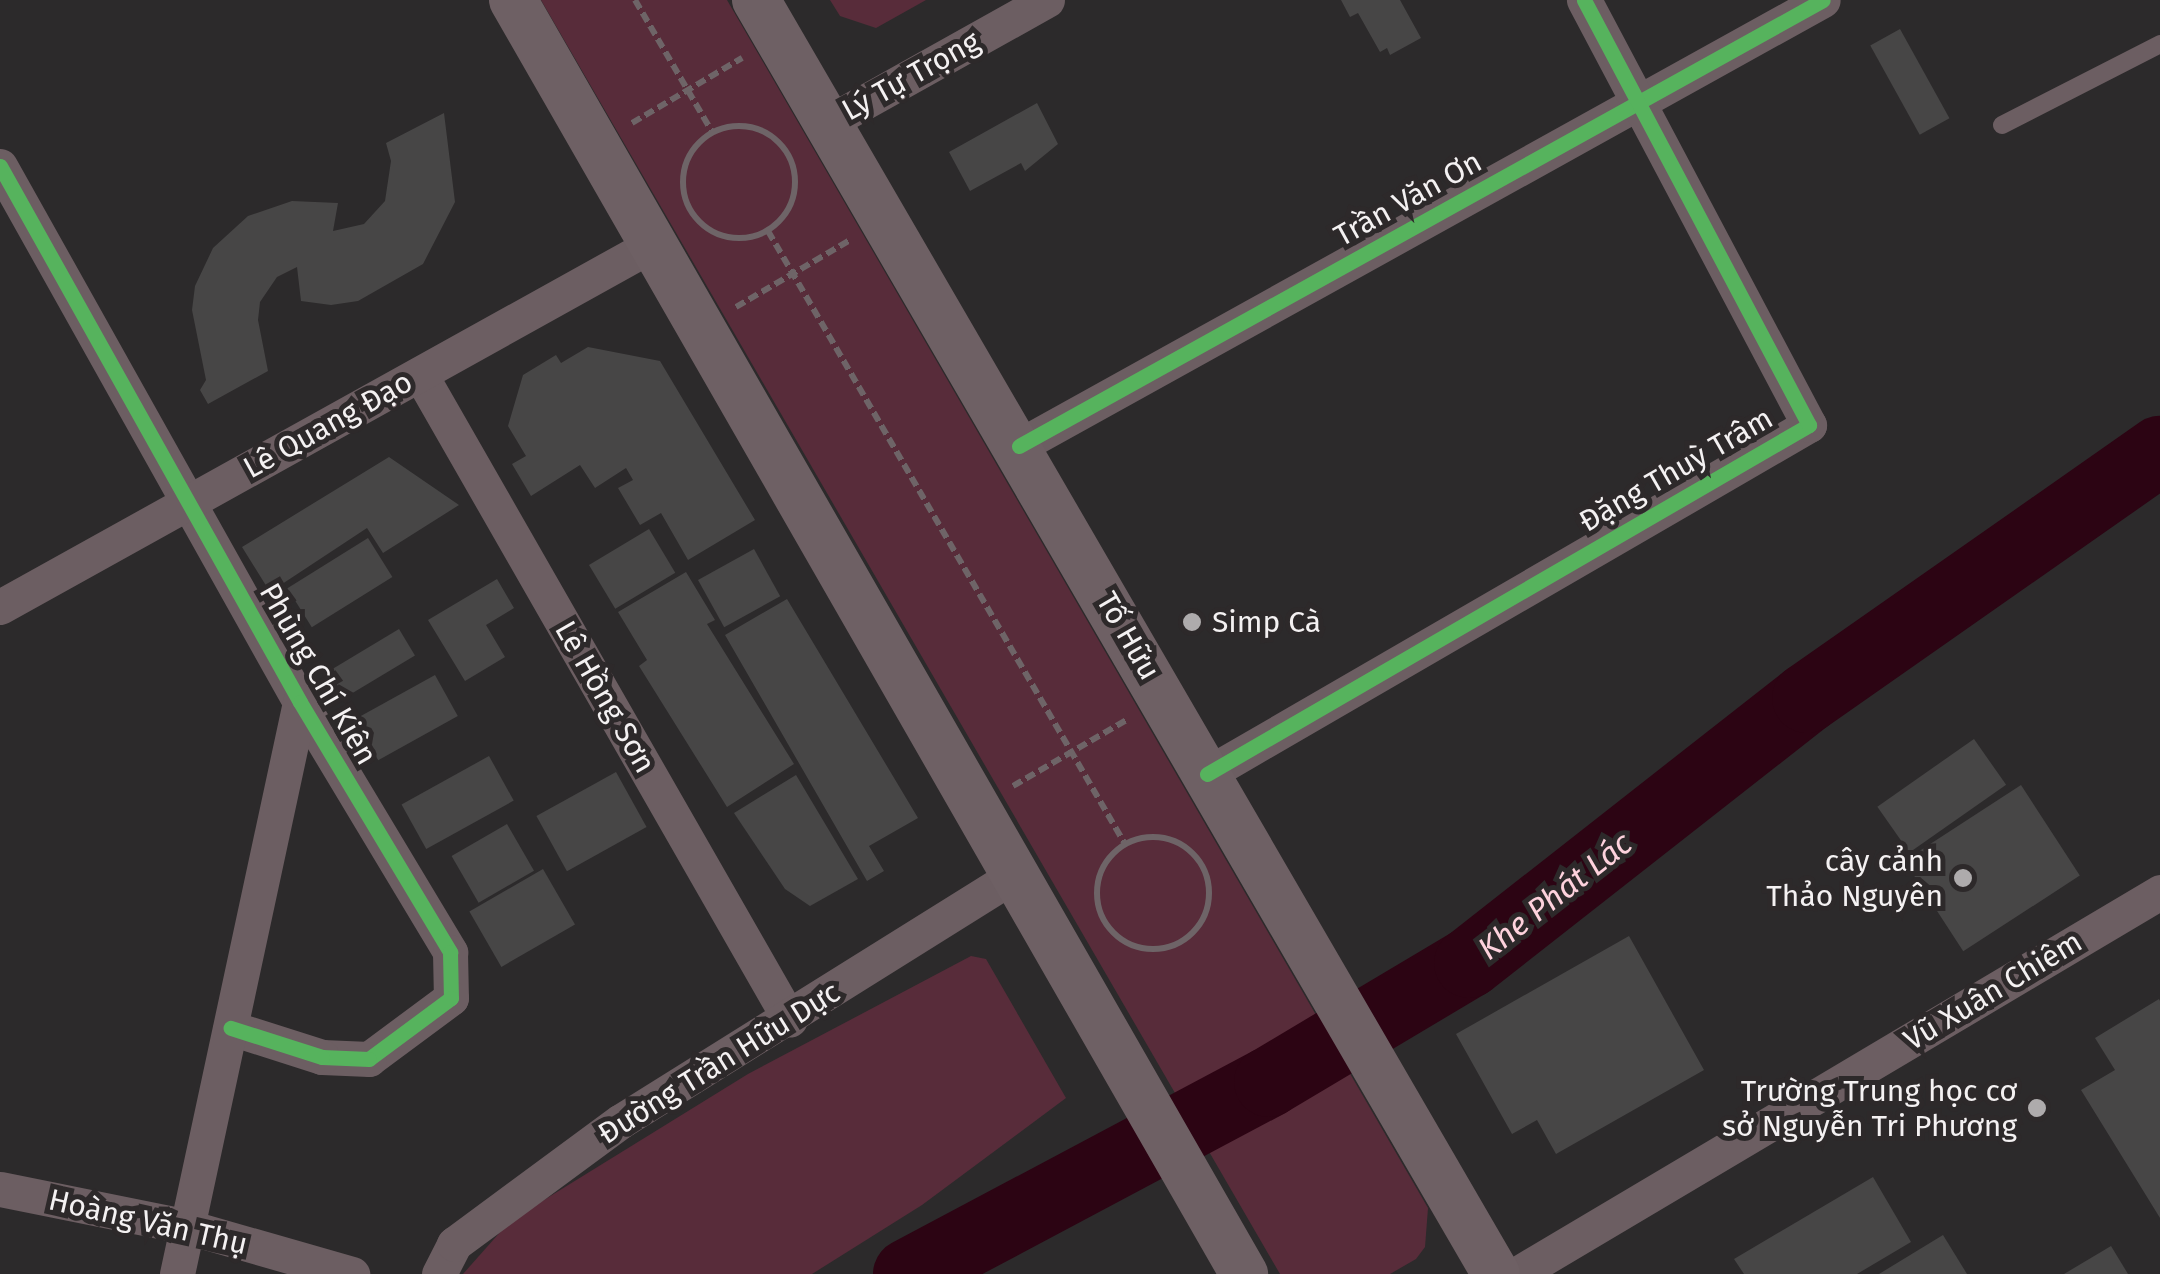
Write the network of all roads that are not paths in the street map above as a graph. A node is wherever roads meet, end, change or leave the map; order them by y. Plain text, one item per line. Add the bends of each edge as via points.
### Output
1 (513, 0) edge
2 (756, 0) edge
3 (1047, 0) edge
4 (1584, 0) edge
5 (1823, 0) edge
6 (2160, 44) edge
7 (1642, 101) junction
8 (827, 122) junction
9 (2002, 125) dead end
10 (2, 173) edge
11 (655, 243) junction
12 (420, 374) junction
13 (1019, 446) junction
14 (188, 502) junction
15 (0, 607) edge
16 (300, 702) junction
17 (1207, 774) junction
18 (1018, 873) junction
19 (2160, 892) edge
20 (790, 1020) junction
21 (231, 1028) junction
22 (0, 1189) edge
23 (188, 1227) junction
24 (176, 1274) edge
25 (352, 1274) edge
26 (439, 1274) edge
27 (1244, 1274) edge
28 (1496, 1274) edge
29 (1517, 1274) edge

1 - 11 main road
2 - 8 main road, Tố Hữu
3 - 8 street, Lý Tự Trọng
4 - 7 street, Đặng Thuỳ Trâm
5 - 7 street, Trần Văn Ơn
6 - 9 lane
7 - 13 street, Trần Văn Ơn
7 - 17 street, Đặng Thuỳ Trâm via 1809,425
8 - 13 main road, Tố Hữu
10 - 14 street, Phùng Chí Kiên
11 - 12 street, Lê Quang Đạo
11 - 18 main road
12 - 14 street, Lê Quang Đạo
12 - 20 street, Lê Hồng Sơn
13 - 17 main road, Tố Hữu
14 - 15 street, Lê Quang Đạo
14 - 16 street, Phùng Chí Kiên
16 - 21 street, Phùng Chí Kiên
16 - 21 street, Phùng Chí Kiên via 450,952 451,998 369,1058 322,1057
17 - 28 main road, Tố Hữu
18 - 20 street, Đường Trần Hữu Dực
18 - 27 main road
19 - 29 street, Vũ Xuân Chiêm
20 - 26 street, Đường Trần Hữu Dực via 620,1121 498,1209 454,1244
21 - 23 street, Phùng Chí Kiên
22 - 23 street, Hoàng Văn Thụ
23 - 24 street, Phùng Chí Kiên
23 - 25 street, Hoàng Văn Thụ

